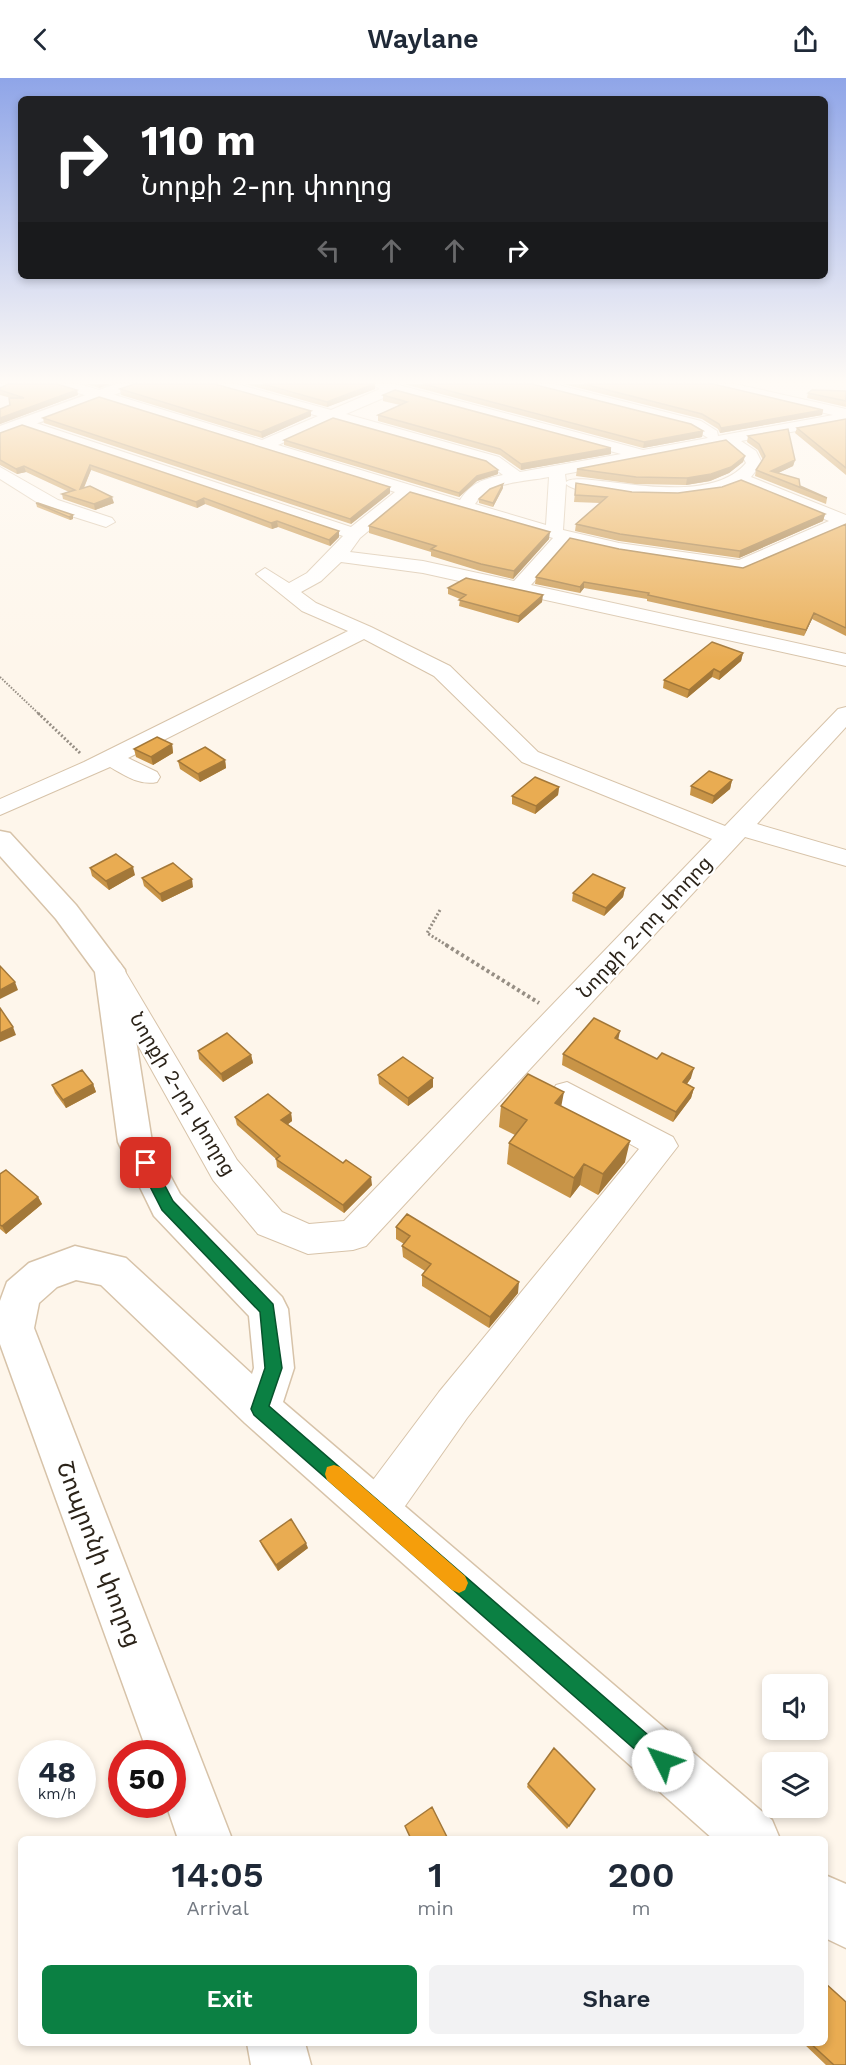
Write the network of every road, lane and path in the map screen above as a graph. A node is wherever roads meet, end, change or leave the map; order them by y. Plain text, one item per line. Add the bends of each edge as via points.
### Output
1 (557, 476) edge
2 (8, 477) edge
3 (183, 477) edge
4 (363, 477) edge
5 (516, 477) joint
6 (527, 477) edge
7 (560, 477) edge
8 (744, 477) edge
9 (742, 479) junction
10 (407, 490) junction
11 (465, 506) junction
12 (845, 521) edge
13 (106, 522) dead end
14 (354, 534) junction
15 (560, 534) junction
16 (337, 556) junction
17 (265, 574) dead end
18 (518, 588) junction
19 (289, 591) junction
20 (364, 631) junction
21 (846, 660) edge
22 (0, 677) edge
23 (846, 714) edge
24 (101, 762) junction
25 (148, 777) dead end
26 (0, 808) edge
27 (735, 832) junction
28 (0, 840) edge
29 (846, 858) edge
30 (440, 910) dead end
31 (110, 970) junction
32 (560, 1017) junction
33 (567, 1094) dead end
34 (260, 1409) junction
35 (376, 1511) junction
36 (204, 1836) edge
37 (750, 1836) edge
38 (828, 1905) edge
39 (846, 1920) edge
40 (277, 2046) edge
41 (281, 2065) edge

1 - 15 street
2 - 13 street via 52,504
3 - 14 street
4 - 10 street
5 - 6 street
5 - 11 street via 480,486
7 - 9 street via 610,489 690,491 714,489
8 - 9 street
9 - 12 street
10 - 11 street
10 - 14 street
11 - 15 street
12 - 15 street via 741,566 619,548
14 - 16 street
15 - 18 street
16 - 18 street via 423,567
16 - 19 street via 314,577
17 - 19 street
18 - 21 street
19 - 20 street via 309,607
20 - 24 street
20 - 27 street via 442,671 530,757
22 - 24 path
23 - 27 street, Նորքի 2-րդ փողոց
24 - 25 street
24 - 26 street
27 - 29 street
27 - 32 street, Նորքի 2-րդ փողոց
28 - 31 main road via 66,912
30 - 32 path via 427,933
31 - 32 street, Նորքի 2-րդ փողոց via 225,1170 270,1223 308,1239 353,1235
31 - 34 main road, Նորքի 2-րդ փողոց via 135,1142 167,1205 268,1309 274,1368
33 - 35 street via 661,1146 453,1405
34 - 35 main road
34 - 36 main road, Շոպրոնի փողոց via 112,1270 75,1263 43,1275 21,1294 14,1328
35 - 37 main road
38 - 39 main road
40 - 41 main road

